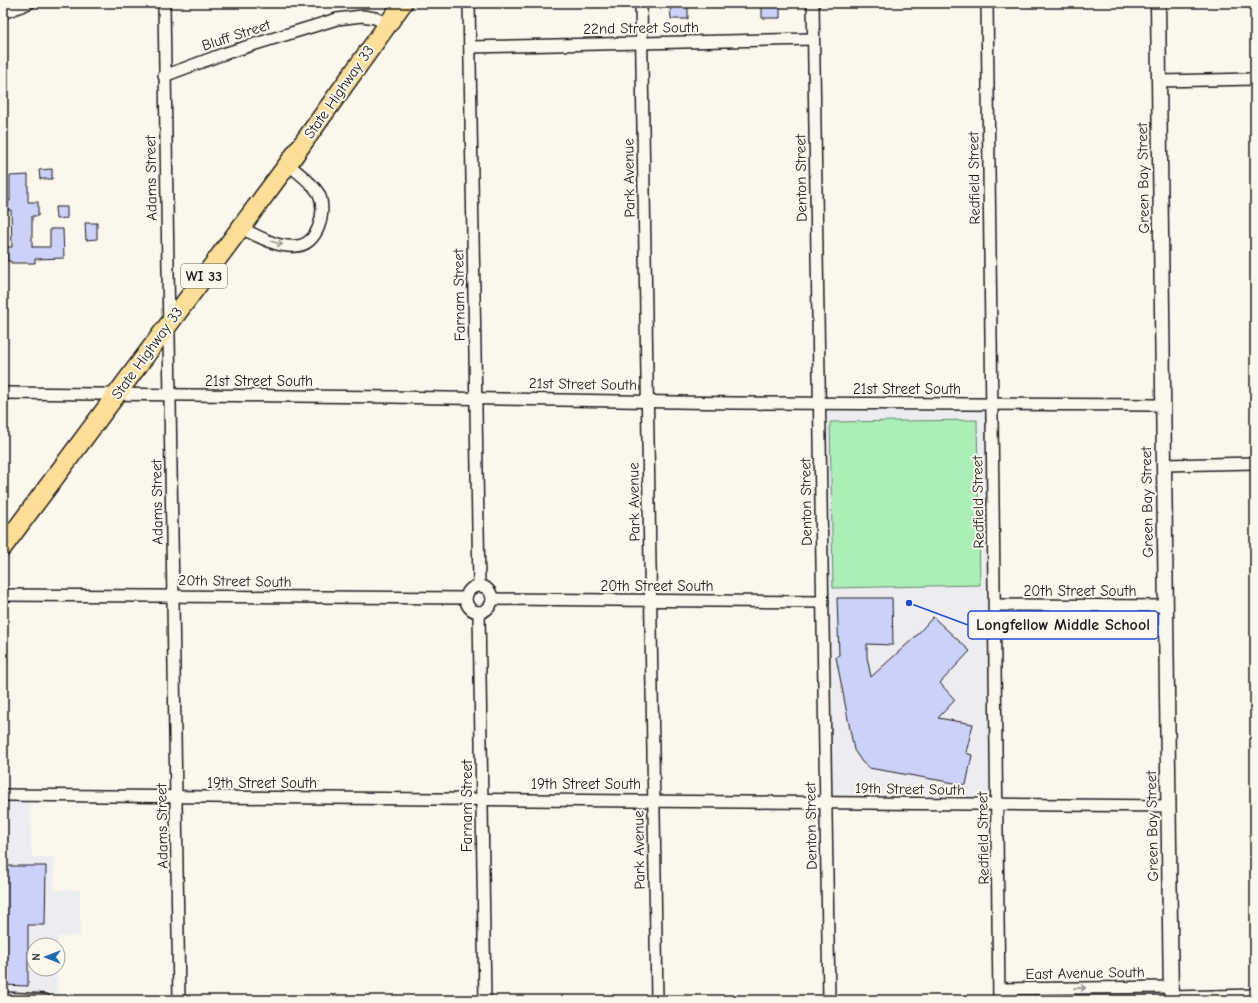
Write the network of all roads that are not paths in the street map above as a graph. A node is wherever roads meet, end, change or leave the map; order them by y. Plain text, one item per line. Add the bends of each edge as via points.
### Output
1 (29, 3) edge
2 (164, 3) edge
3 (403, 3) edge
4 (469, 3) edge
5 (641, 3) edge
6 (813, 3) edge
7 (987, 3) edge
8 (1158, 3) edge
9 (3, 13) edge
10 (387, 24) junction
11 (813, 39) junction
12 (641, 43) junction
13 (470, 47) junction
14 (164, 76) junction
15 (1255, 79) edge
16 (1159, 81) junction
17 (288, 164) junction
18 (241, 228) junction
19 (170, 323) junction
20 (3, 393) edge
21 (117, 395) junction
22 (170, 395) junction
23 (476, 398) junction
24 (648, 400) junction
25 (819, 404) junction
26 (992, 405) junction
27 (1163, 405) junction
28 (1255, 463) edge
29 (1164, 465) junction
30 (3, 548) edge
31 (479, 586) junction
32 (3, 594) edge
33 (173, 596) junction
34 (466, 598) junction
35 (492, 599) junction
36 (650, 601) junction
37 (822, 602) junction
38 (994, 605) junction
39 (1166, 606) junction
40 (479, 612) junction
41 (3, 795) edge
42 (177, 797) junction
43 (482, 799) junction
44 (652, 800) junction
45 (826, 802) junction
46 (997, 805) junction
47 (1169, 806) junction
48 (999, 995) edge
49 (1171, 995) edge
50 (1255, 995) edge
51 (3, 998) edge
52 (45, 1000) edge
53 (179, 1000) edge
54 (485, 1000) edge
55 (657, 1000) edge
56 (829, 1000) edge

1 - 9 street
2 - 14 street, Adams Street
3 - 10 main road, State Highway 33 / WI 33
4 - 13 street, Farnam Street
5 - 12 street, Park Avenue
6 - 11 street, Denton Street
7 - 26 street, Redfield Street
8 - 16 street, Green Bay Street
10 - 14 street, Bluff Street via 375,18 362,16 337,19 223,54
10 - 17 main road, State Highway 33 / WI 33
11 - 12 street, 22nd Street South
11 - 25 street, Denton Street
12 - 13 street, 22nd Street South
12 - 24 street, Park Avenue
13 - 23 street, Farnam Street
14 - 19 street, Adams Street
15 - 16 street
16 - 27 street, Green Bay Street
17 - 18 main road, State Highway 33 / WI 33
18 -> 17 street via 278,244 291,246 306,244 314,236 321,218 321,202 314,187
18 - 19 main road, State Highway 33 / WI 33
19 - 21 main road, State Highway 33 / WI 33
19 - 22 street, Adams Street
20 - 21 street, 21st Street South
21 - 22 street, 21st Street South
21 - 30 main road, State Highway 33 / WI 33
22 - 23 street, 21st Street South
22 - 33 street, Adams Street
23 - 24 street, 21st Street South
23 - 31 street, Farnam Street
24 - 25 street, 21st Street South
24 - 36 street, Park Avenue
25 - 26 street, 21st Street South
25 - 37 street, Denton Street
26 - 27 street, 21st Street South
26 - 38 street, Redfield Street
27 - 29 street, Green Bay Street
28 - 29 street
29 - 39 street, Green Bay Street
31 - 34 street via 472,588
31 - 35 street via 490,591
32 - 33 street, 20th Street South
33 - 34 street, 20th Street South
33 - 42 street, Adams Street
34 - 40 street via 472,609
35 - 36 street, 20th Street South
35 - 40 street via 490,606
36 - 37 street, 20th Street South
36 - 44 street, Park Avenue
37 - 45 street, Denton Street
38 - 39 street, 20th Street South
38 - 46 street, Redfield Street
39 - 47 street, Green Bay Street
40 - 43 street, Farnam Street
41 - 42 street, 19th Street South
42 - 43 street, 19th Street South
42 - 53 street, Adams Street
43 - 44 street, 19th Street South
43 - 54 street, Farnam Street
44 - 45 street, 19th Street South
44 - 55 street, Park Avenue
45 - 46 street, 19th Street South
45 - 56 street, Denton Street
46 - 47 street, 19th Street South
46 - 48 street, Redfield Street
47 - 49 street, Green Bay Street
48 -> 49 street, East Avenue South
49 - 50 street, East Avenue South
51 - 52 street

